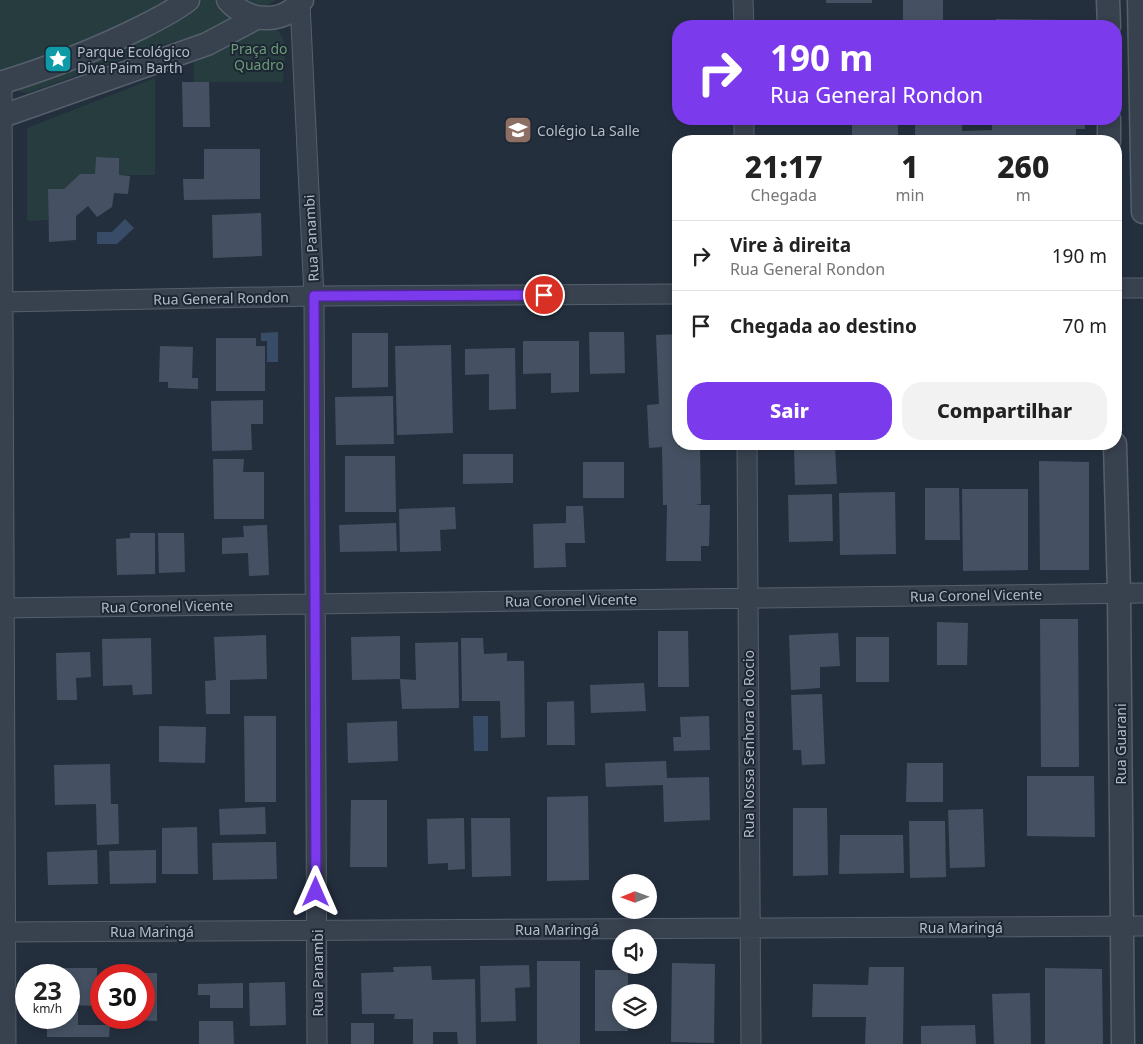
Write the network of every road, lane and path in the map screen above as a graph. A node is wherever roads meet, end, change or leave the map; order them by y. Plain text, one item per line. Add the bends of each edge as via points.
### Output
1 (188, 0) edge
2 (228, 0) edge
3 (743, 0) edge
4 (1108, 0) edge
5 (1140, 0) edge
6 (301, 1) edge
7 (256, 18) junction
8 (744, 20) edge
9 (1108, 20) edge
10 (1, 83) edge
11 (1, 117) edge
12 (1143, 212) edge
13 (1122, 288) edge
14 (1143, 288) edge
15 (672, 294) edge
16 (314, 296) junction
17 (3, 302) junction
18 (747, 450) edge
19 (1115, 450) edge
20 (1119, 593) junction
21 (1143, 593) edge
22 (748, 598) junction
23 (316, 604) junction
24 (2, 608) edge
25 (1132, 926) edge
26 (750, 928) junction
27 (316, 930) junction
28 (3, 932) edge
29 (6, 1044) edge
30 (317, 1044) edge
31 (751, 1044) edge
32 (1123, 1044) edge

1 - 10 street via 117,39
2 - 7 street via 244,14
3 - 8 street
4 - 9 street
5 - 12 street
6 - 7 street via 288,13
6 - 16 street, Rua Panambi
7 - 11 street via 207,44
10 - 11 street
11 - 17 street
13 - 14 street
15 - 16 street, Rua General Rondon
16 - 17 street, Rua General Rondon
16 - 23 street, Rua Panambi
17 - 24 street
18 - 22 street, Rua Nossa Senhora do Rocio
19 - 20 street, Rua Guarani
20 - 21 street, Rua Coronel Vicente
20 - 22 street, Rua Coronel Vicente
20 - 25 street, Rua Guarani
22 - 23 street, Rua Coronel Vicente
22 - 26 street, Rua Nossa Senhora do Rocio
23 - 24 street, Rua Coronel Vicente
23 - 27 street, Rua Panambi
24 - 28 street
25 - 26 street, Rua Maringá
25 - 32 street, Rua Guarani
26 - 27 street, Rua Maringá
26 - 31 street, Rua Nossa Senhora do Rocio
27 - 28 street, Rua Maringá
27 - 30 street, Rua Panambi
28 - 29 street

